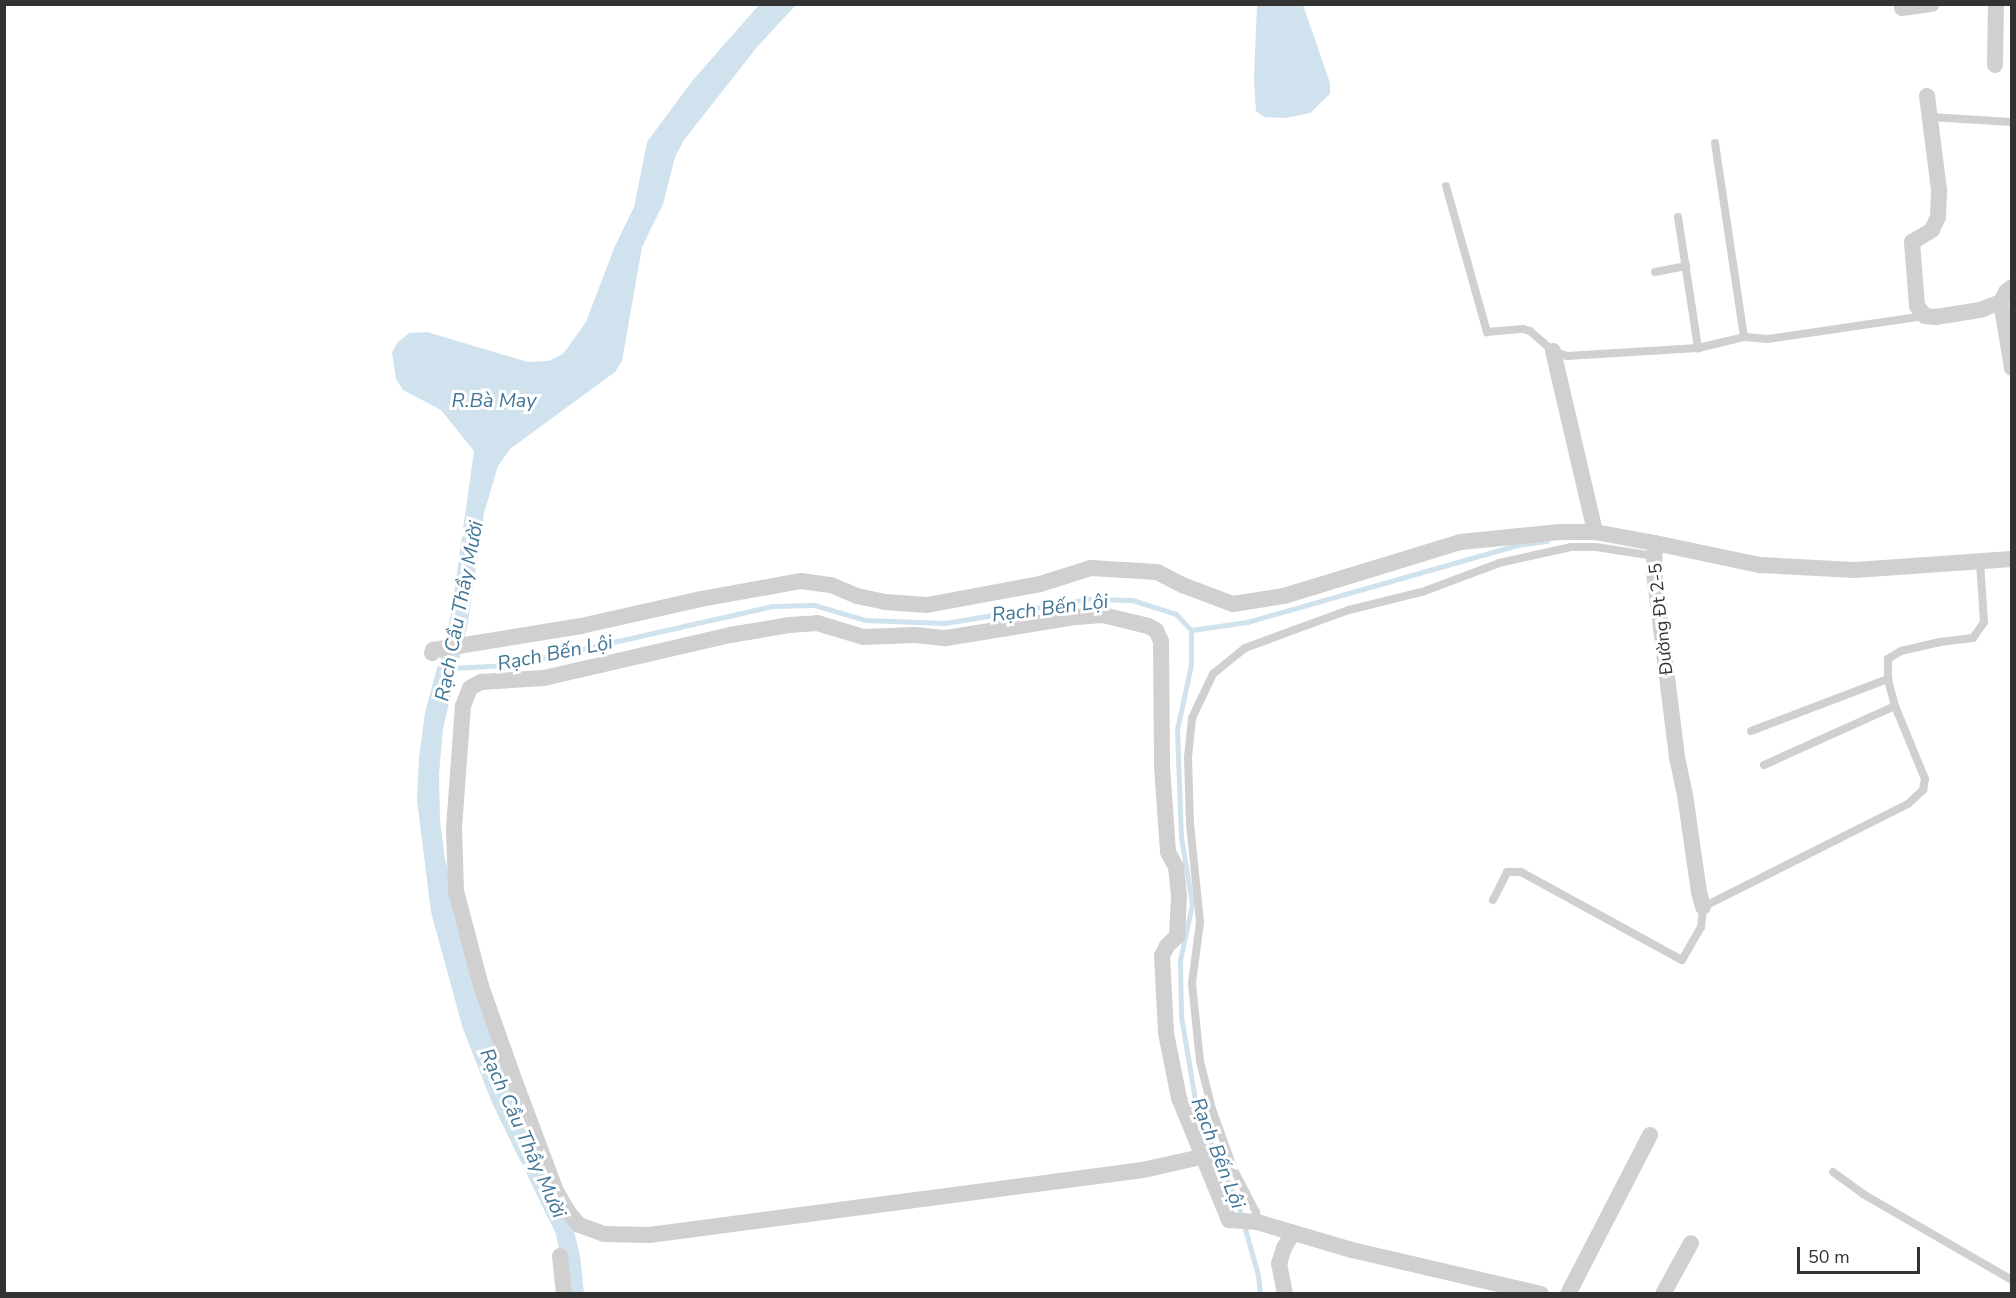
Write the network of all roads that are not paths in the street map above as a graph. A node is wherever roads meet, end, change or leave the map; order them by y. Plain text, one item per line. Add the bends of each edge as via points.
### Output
1 (1932, 4) edge
2 (1996, 4) edge
3 (1902, 8) dead end
4 (1995, 65) dead end
5 (1927, 96) dead end
6 (1930, 117) junction
7 (2012, 122) edge
8 (1715, 143) dead end
9 (1446, 186) dead end
10 (1678, 217) dead end
11 (1686, 266) junction
12 (1655, 272) dead end
13 (2012, 287) edge
14 (2001, 303) junction
15 (1925, 316) junction
16 (1744, 337) junction
17 (1698, 348) junction
18 (1553, 351) junction
19 (2012, 368) edge
20 (1595, 532) junction
21 (1655, 549) junction
22 (2012, 559) edge
23 (1980, 562) junction
24 (435, 651) dead end
25 (1888, 679) junction
26 (1895, 705) junction
27 (1751, 731) dead end
28 (1764, 765) dead end
29 (1493, 900) dead end
30 (1704, 906) junction
31 (1650, 1135) dead end
32 (1202, 1157) junction
33 (1833, 1172) dead end
34 (1250, 1222) junction
35 (1292, 1234) junction
36 (1691, 1243) dead end
37 (560, 1256) dead end
38 (2012, 1280) edge
39 (1481, 1281) junction
40 (564, 1293) edge
41 (1285, 1293) edge
42 (1469, 1293) edge
43 (1541, 1293) edge
44 (1568, 1293) edge
45 (1663, 1293) edge

1 - 3 street
2 - 4 street
5 - 6 street
6 - 7 lane
6 - 15 street via 1939,190 1938,217 1932,230 1912,242 1917,306
8 - 16 lane
9 - 18 lane via 1487,332 1530,331
10 - 11 lane
11 - 12 lane
11 - 17 lane
13 - 14 street
14 - 15 street via 1980,310
14 - 19 street
15 - 16 lane via 1768,339
16 - 17 lane
17 - 18 lane via 1584,357
18 - 20 street
20 - 21 street
20 - 24 street via 1461,542 1284,596 1233,604 1157,572 1091,568 1040,584 927,605 885,602 831,585 801,581
21 - 23 street, Đường Đt 2-5 via 1759,565 1844,570
21 - 30 street, Đường Đt 2-5 via 1654,573 1677,757
21 - 34 lane via 1571,547 1499,563 1422,592 1349,609 1245,648 1213,674 1192,718 1188,757 1200,922 1192,983 1200,1061 1234,1170 1256,1212
22 - 23 street, Đường Đt 2-5
23 - 25 lane via 1984,622 1974,638 1901,651 1888,659
25 - 26 lane
25 - 27 lane
26 - 28 lane
26 - 30 lane via 1925,779 1923,790 1908,804
29 - 30 lane via 1507,872 1521,872 1682,960 1701,927
31 - 44 street
32 - 32 street via 1120,1174 649,1235 604,1234 579,1225 556,1191 515,1082 481,986 456,891 453,828 463,706 470,688 481,681 544,678 790,625 817,623 863,638 946,638 1103,615 1156,630 1161,641 1162,766 1168,852 1176,867 1179,897 1177,936 1162,956 1166,1034 1179,1098
32 - 34 street via 1229,1220
33 - 38 lane via 1863,1194
34 - 35 street
35 - 39 street
35 - 41 street via 1279,1264
36 - 45 street
37 - 40 street
39 - 42 street
39 - 43 street

